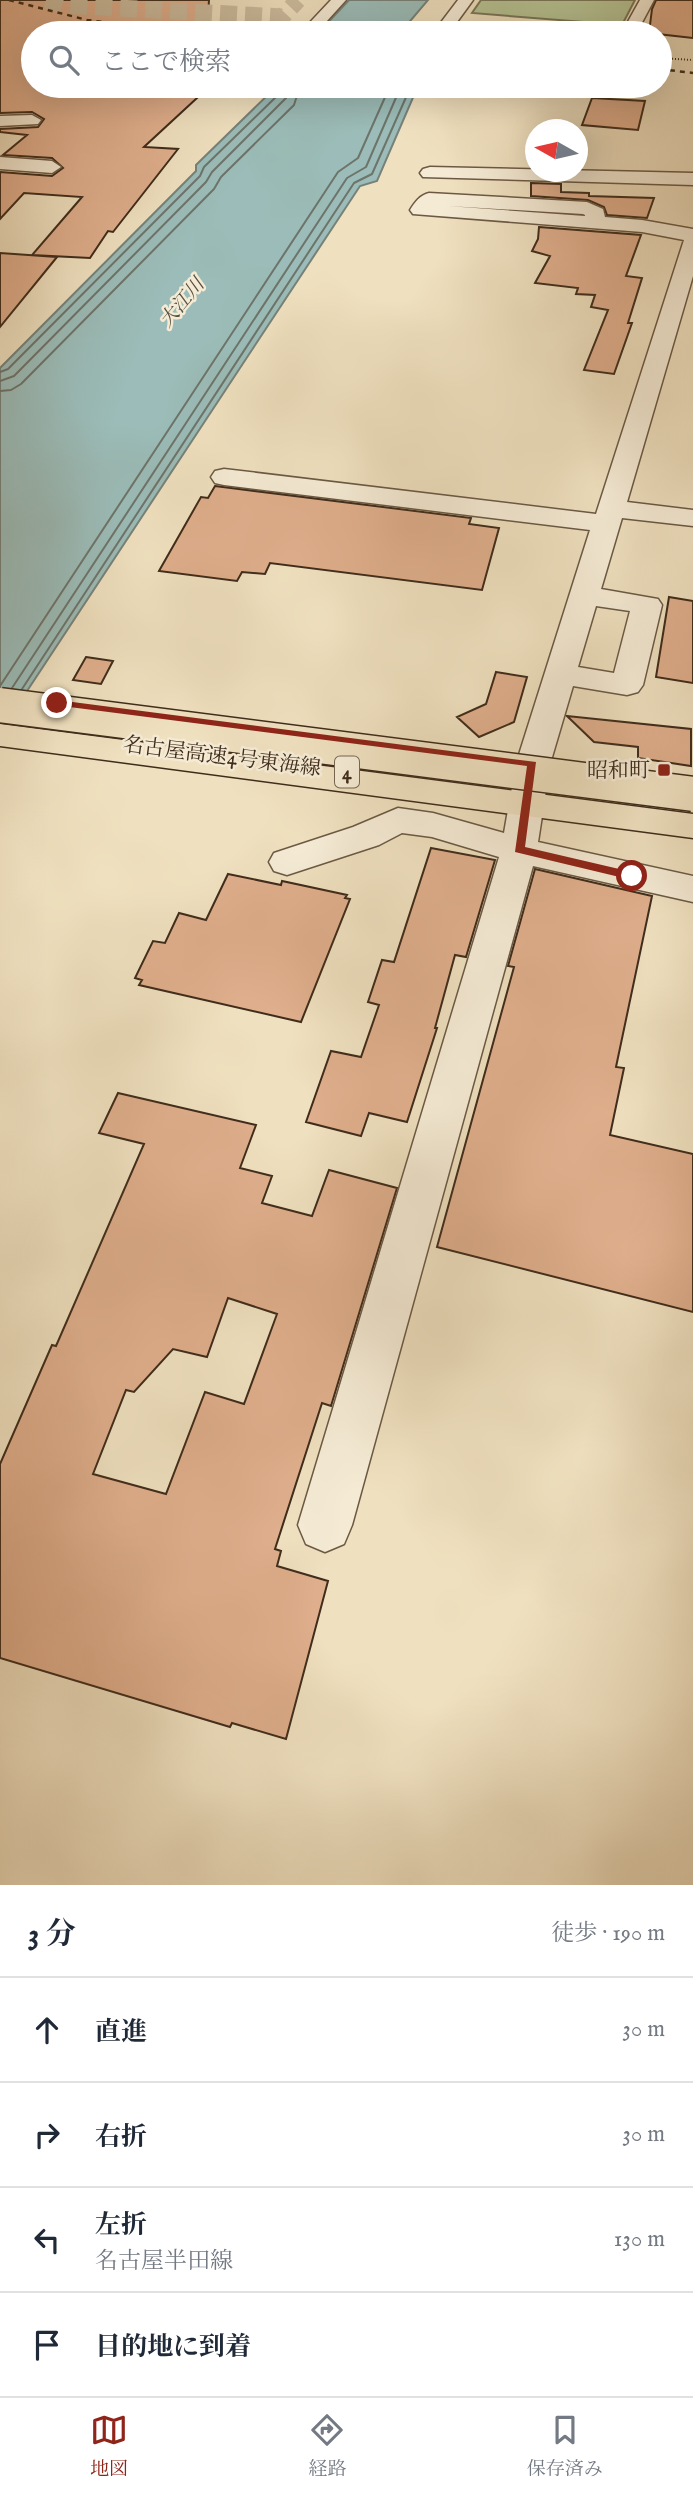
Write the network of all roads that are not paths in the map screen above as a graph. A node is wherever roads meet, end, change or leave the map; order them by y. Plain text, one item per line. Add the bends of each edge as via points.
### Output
1 (339, 0) edge
2 (466, 0) edge
3 (647, 0) edge
4 (319, 21) edge
5 (450, 21) edge
6 (636, 21) edge
7 (32, 120) dead end
8 (0, 121) edge
9 (0, 163) edge
10 (52, 167) dead end
11 (430, 173) dead end
12 (693, 180) edge
13 (602, 194) dead end
14 (693, 196) edge
15 (594, 223) junction
16 (693, 235) edge
17 (693, 241) edge
18 (683, 309) edge
19 (224, 477) dead end
20 (609, 516) junction
21 (693, 518) edge
22 (585, 595) junction
23 (560, 674) junction
24 (0, 696) edge
25 (0, 705) edge
26 (10, 734) edge
27 (533, 764) junction
28 (693, 782) edge
29 (693, 794) edge
30 (526, 803) junction
31 (693, 817) edge
32 (693, 826) edge
33 (519, 850) junction
34 (287, 862) dead end
35 (693, 889) edge
36 (325, 1525) dead end

1 - 4 street
2 - 5 street
3 - 6 street
7 - 8 street
9 - 10 street
11 - 12 street
13 - 14 street
15 - 15 street via 460,213 420,210 429,199 587,208 596,213
15 - 16 street
17 - 18 street
18 - 20 street
19 - 20 street
20 - 21 street
20 - 22 street
22 - 23 street
22 - 23 street via 647,605 627,685
23 - 27 street
24 - 27 main road
25 - 29 main road, 名古屋高速4号東海線 / 4, bridge
26 - 30 main road
26 - 31 main road, 名古屋高速4号東海線 / 4
27 - 28 main road
27 - 30 street
30 - 32 main road
30 - 33 street
33 - 34 street via 433,825 398,820 366,836
33 - 35 street
33 - 36 street

